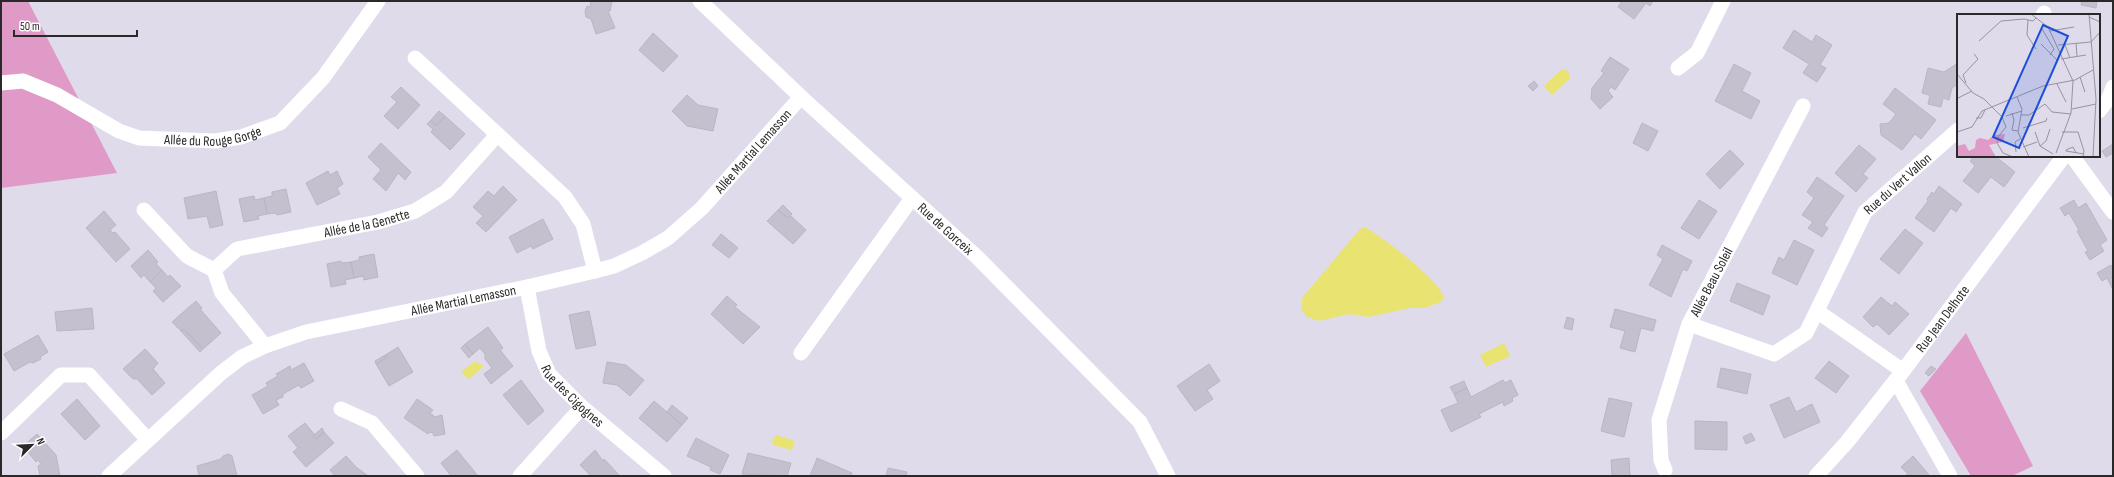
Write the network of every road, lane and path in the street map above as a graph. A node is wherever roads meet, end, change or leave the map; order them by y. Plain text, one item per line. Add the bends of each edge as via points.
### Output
1 (378, 1) edge
2 (700, 1) edge
3 (1723, 1) edge
4 (415, 58) dead end
5 (1678, 68) dead end
6 (1, 83) edge
7 (2113, 88) edge
8 (801, 97) junction
9 (1803, 106) dead end
10 (2100, 110) edge
11 (1957, 131) edge
12 (497, 135) junction
13 (2063, 157) edge
14 (2073, 157) edge
15 (912, 198) junction
16 (144, 210) dead end
17 (2113, 212) edge
18 (214, 270) junction
19 (595, 271) junction
20 (527, 287) junction
21 (1817, 311) junction
22 (1689, 324) junction
23 (265, 346) junction
24 (801, 353) dead end
25 (1900, 376) junction
26 (582, 407) junction
27 (341, 409) dead end
28 (1, 433) edge
29 (148, 440) junction
30 (1666, 470) dead end
31 (109, 476) edge
32 (417, 476) edge
33 (520, 476) edge
34 (664, 476) edge
35 (1168, 476) edge
36 (1816, 476) edge
37 (1950, 476) edge

1 - 6 street, Allée du Rouge Gorge via 323,78 280,123 241,137 214,141 139,138 118,131 57,94 23,81
2 - 8 street, Rue de Gorceix
3 - 5 street via 1697,53
4 - 12 street
7 - 10 street
8 - 15 street, Rue de Gorceix
8 - 19 street, Allée Martial Lemasson via 702,208 668,238 614,266
9 - 22 street, Allée Beau Soleil
11 - 21 street, Rue du Vert Vallon via 1865,212
12 - 18 street, Allée de la Genette via 446,192 415,211 378,222 237,249
12 - 19 street via 565,197 583,224
13 - 25 street, Rue Jean Delhote
14 - 17 street
15 - 24 street
15 - 35 street, Rue de Gorceix via 976,256 1140,422
16 - 18 street via 187,256
18 - 23 street via 222,293
19 - 20 street, Allée Martial Lemasson
20 - 23 street, Allée Martial Lemasson via 306,332
20 - 26 street, Rue des Cigognes via 539,351 549,374
21 - 22 street, Rue du Vert Vallon via 1806,333 1774,354
21 - 25 street
22 - 30 street, Allée Beau Soleil via 1659,420 1661,460
23 - 29 street, Allée Martial Lemasson via 242,357 221,373
25 - 36 street, Rue Jean Delhote
25 - 37 street
26 - 33 street
26 - 34 street, Rue des Cigognes
27 - 32 street via 372,423
28 - 29 street via 61,375 89,375
29 - 31 street, Allée Martial Lemasson

